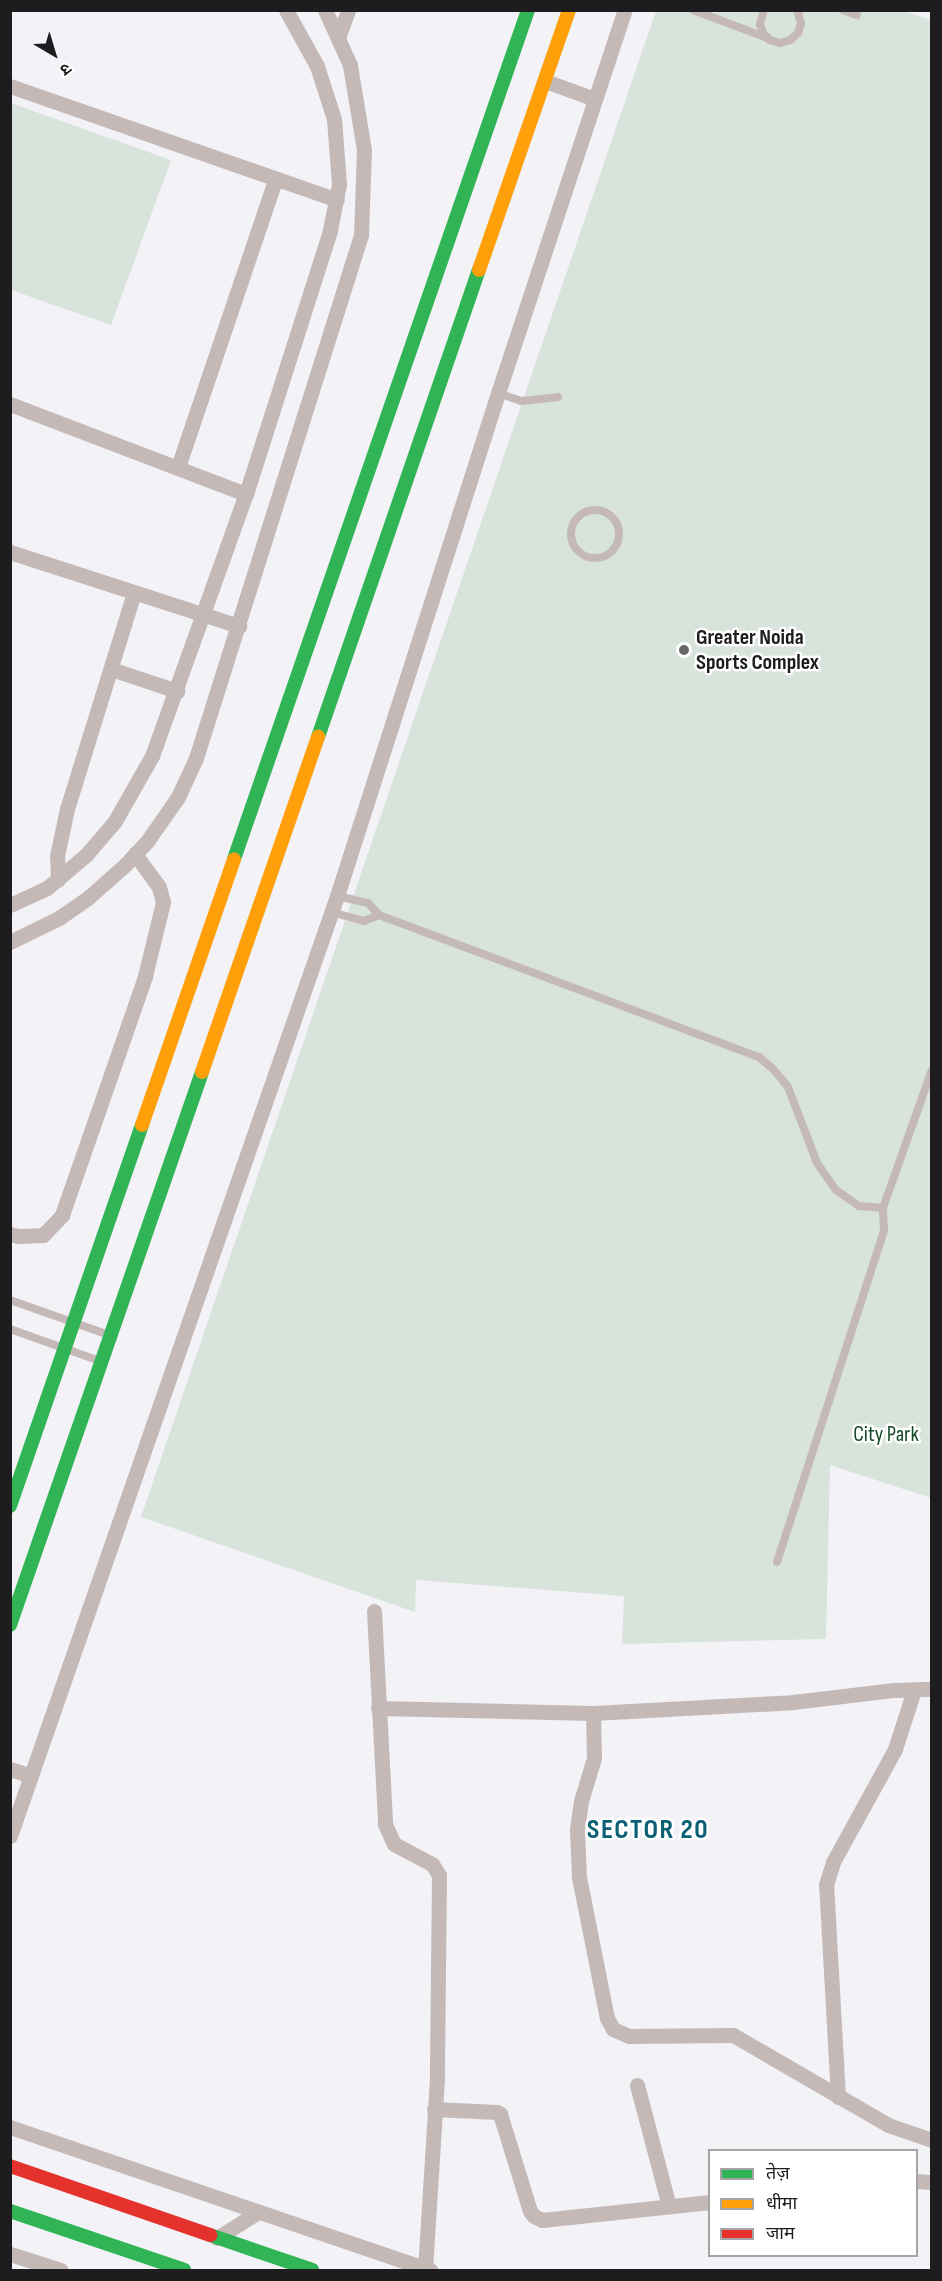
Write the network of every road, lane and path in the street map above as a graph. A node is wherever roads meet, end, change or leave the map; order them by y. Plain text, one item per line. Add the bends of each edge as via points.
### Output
1 (286, 10) edge
2 (325, 10) edge
3 (348, 10) edge
4 (528, 10) edge
5 (569, 10) edge
6 (625, 10) edge
7 (693, 10) edge
8 (764, 10) edge
9 (797, 10) edge
10 (843, 10) edge
11 (857, 15) dead end
12 (338, 38) junction
13 (768, 39) junction
14 (544, 81) junction
15 (10, 86) edge
16 (595, 99) junction
17 (275, 181) junction
18 (337, 200) junction
19 (498, 393) junction
20 (558, 397) dead end
21 (10, 404) edge
22 (178, 467) junction
23 (246, 494) junction
24 (584, 512) joint
25 (10, 552) edge
26 (134, 593) junction
27 (204, 616) junction
28 (239, 626) junction
29 (111, 669) junction
30 (177, 691) junction
31 (135, 854) junction
32 (58, 880) junction
33 (337, 896) junction
34 (10, 905) edge
35 (332, 912) junction
36 (379, 915) junction
37 (10, 942) edge
38 (932, 1070) edge
39 (883, 1208) junction
40 (10, 1234) edge
41 (10, 1300) edge
42 (74, 1323) junction
43 (10, 1329) edge
44 (110, 1336) junction
45 (65, 1348) junction
46 (101, 1362) junction
47 (10, 1506) edge
48 (777, 1562) dead end
49 (374, 1611) dead end
50 (10, 1625) edge
51 (932, 1689) edge
52 (914, 1690) junction
53 (378, 1708) junction
54 (593, 1713) junction
55 (10, 1769) edge
56 (31, 1776) junction
57 (10, 1836) edge
58 (637, 2085) dead end
59 (838, 2097) junction
60 (434, 2109) junction
61 (10, 2127) edge
62 (932, 2140) edge
63 (10, 2166) edge
64 (708, 2202) edge
65 (669, 2206) junction
66 (10, 2211) edge
67 (258, 2212) junction
68 (217, 2238) junction
69 (10, 2254) edge
70 (428, 2270) edge
71 (61, 2271) edge
72 (184, 2271) edge
73 (312, 2271) edge

1 - 18 street via 317,66 334,119
2 - 12 street
3 - 12 street
4 - 42 street
5 - 14 street
6 - 16 street
7 - 13 lane
8 - 13 lane via 760,24
9 - 13 lane via 801,23 794,37 780,43
10 - 11 lane
12 - 28 street via 350,65 364,150 361,235
14 - 16 street
14 - 44 street
15 - 17 street
16 - 19 street
17 - 18 street
17 - 22 street
18 - 23 street
19 - 20 lane via 521,401
19 - 33 street
21 - 22 street
22 - 23 street
23 - 27 street
24 - 24 lane via 600,510 614,519 619,534 608,554 586,556 574,546 573,524
25 - 26 street
26 - 27 street
26 - 29 street
27 - 28 street
27 - 30 street
28 - 31 street via 196,758 178,797
29 - 30 street
29 - 32 street via 60,838
30 - 32 street via 152,756 115,821
31 - 37 street via 89,897 59,918
31 - 40 street via 159,887 163,902 145,976 62,1215 43,1234
32 - 34 street
33 - 35 street
33 - 36 lane via 368,903
35 - 36 lane via 364,921
35 - 56 street
36 - 39 lane via 759,1057 788,1087 818,1163 836,1190 859,1206
38 - 39 lane
39 - 48 lane via 884,1230
41 - 42 lane
42 - 44 lane
42 - 45 street
43 - 45 lane
44 - 46 street
45 - 46 lane
45 - 47 street
46 - 50 street
49 - 53 street
51 - 52 street
52 - 54 street via 793,1702
52 - 59 street via 895,1749 833,1862 826,1885
53 - 54 street
53 - 60 street via 390,1838 400,1850 432,1864 439,1875
54 - 59 street via 594,1758 577,1830 579,1876 607,2018 613,2029 629,2036 733,2035
55 - 56 street
56 - 57 street
58 - 65 street
59 - 62 street via 902,2131
60 - 65 street via 500,2114 530,2211 538,2218
60 - 70 street
61 - 67 street
63 - 68 street
64 - 65 street
66 - 72 street
67 - 68 street
67 - 70 street
68 - 73 street
69 - 71 street

